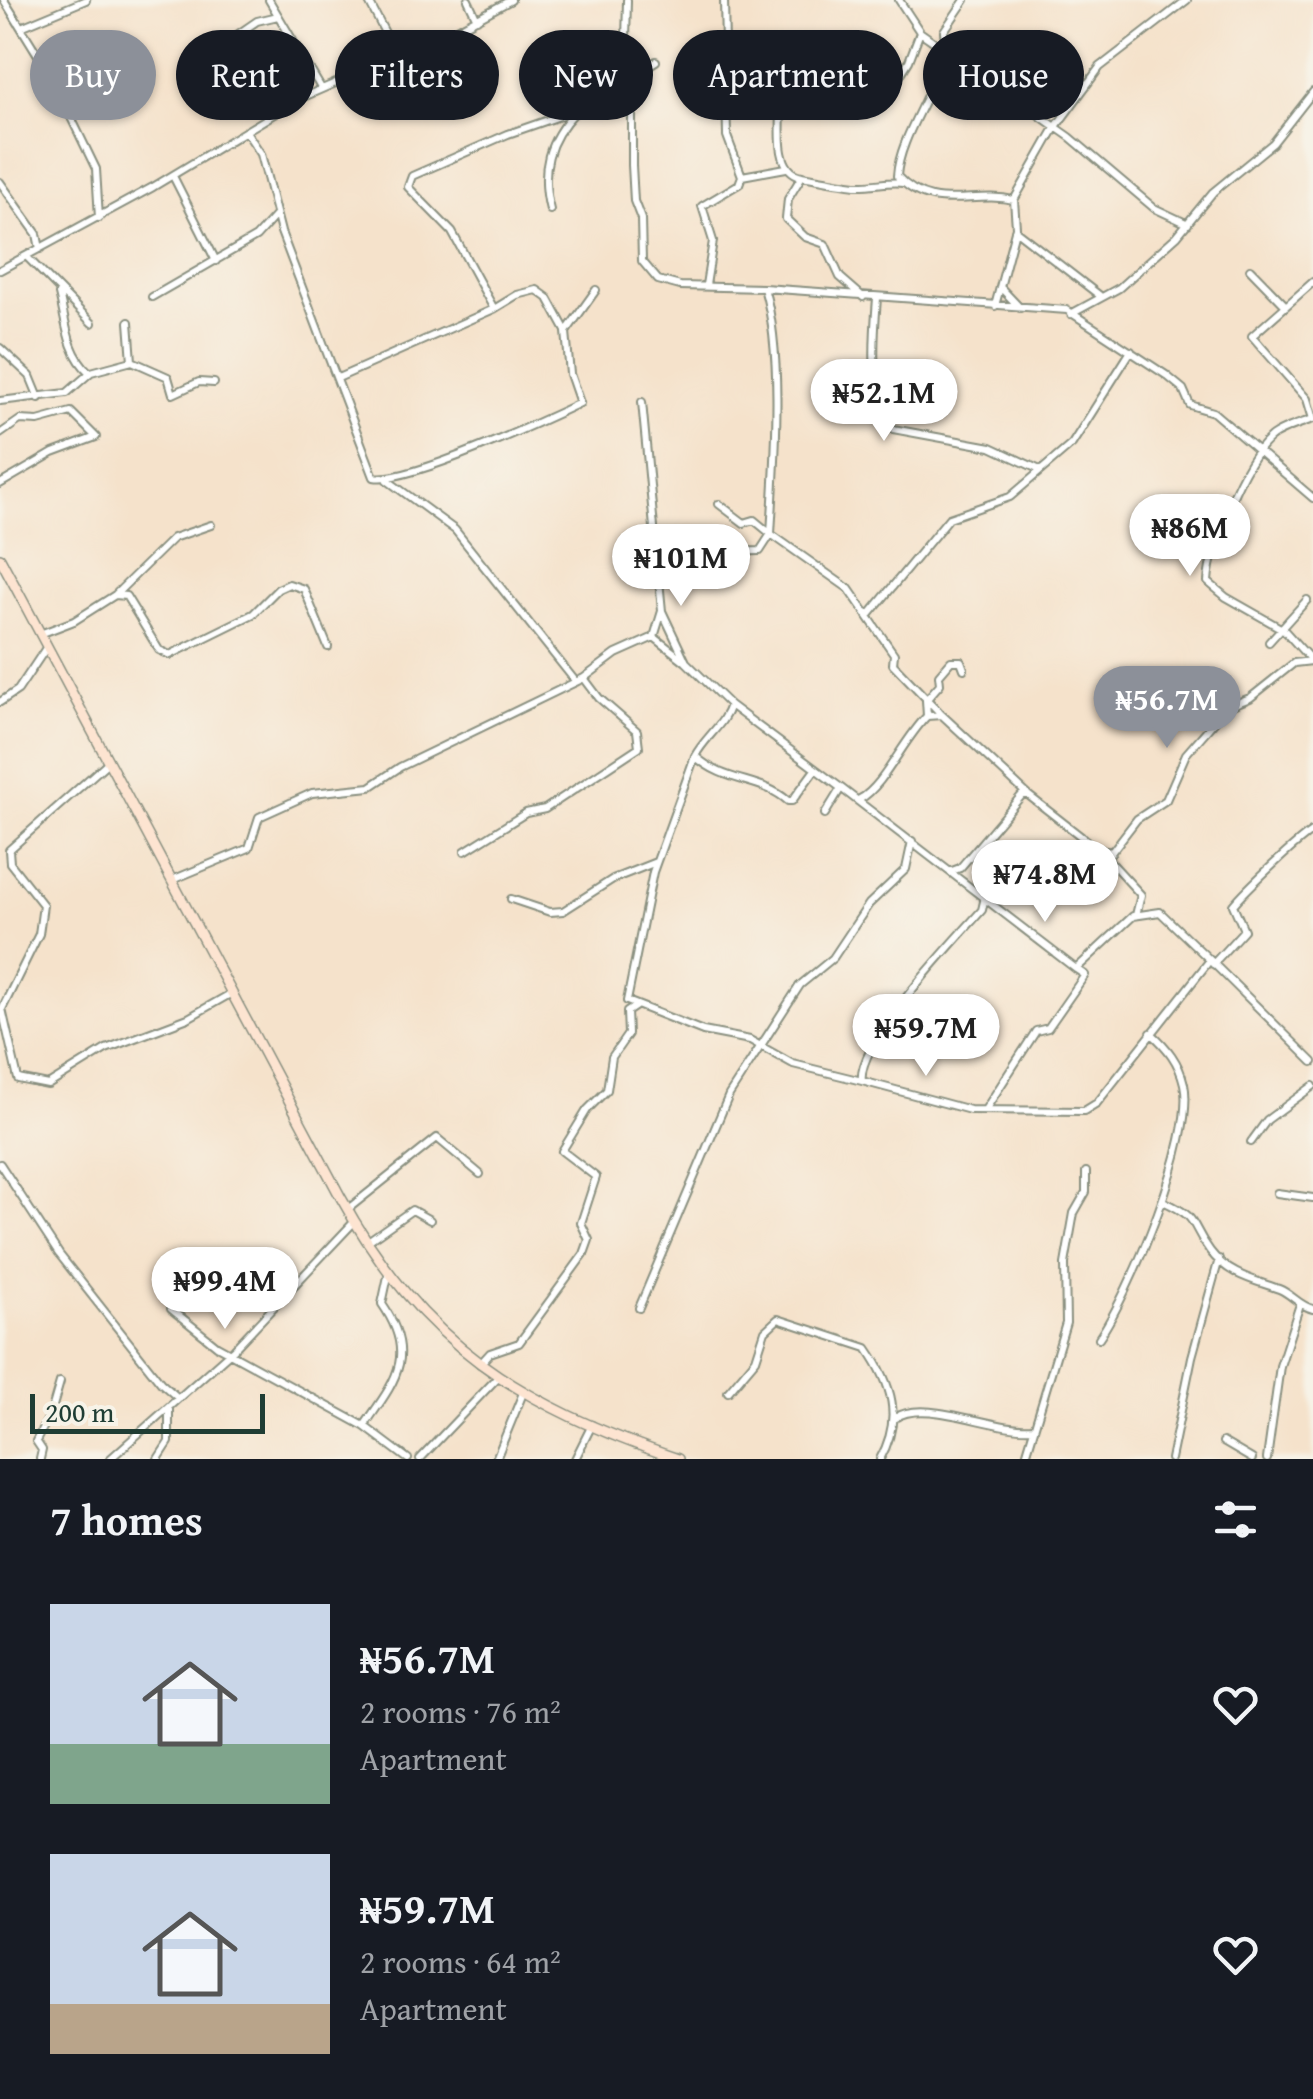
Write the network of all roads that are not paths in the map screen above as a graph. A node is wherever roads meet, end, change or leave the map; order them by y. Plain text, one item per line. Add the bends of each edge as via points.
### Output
1 (4, 0) edge
2 (86, 0) edge
3 (269, 0) edge
4 (368, 0) edge
5 (468, 0) edge
6 (511, 0) edge
7 (627, 0) edge
8 (724, 0) edge
9 (899, 0) edge
10 (966, 0) edge
11 (1187, 0) edge
12 (278, 16) junction
13 (477, 19) junction
14 (21, 27) junction
15 (245, 30) edge
16 (384, 30) edge
17 (453, 30) edge
18 (627, 30) edge
19 (726, 30) edge
20 (945, 30) edge
21 (920, 32) junction
22 (923, 34) edge
23 (656, 61) dead end
24 (653, 63) edge
25 (903, 71) edge
26 (335, 82) edge
27 (321, 88) junction
28 (1313, 92) edge
29 (923, 105) edge
30 (548, 120) edge
31 (569, 120) edge
32 (632, 120) edge
33 (727, 120) edge
34 (782, 120) edge
35 (1044, 120) edge
36 (1055, 128) junction
37 (247, 133) junction
38 (787, 168) junction
39 (173, 176) junction
40 (742, 176) junction
41 (802, 176) junction
42 (0, 182) edge
43 (903, 183) junction
44 (1014, 200) junction
45 (550, 210) dead end
46 (276, 215) junction
47 (99, 218) junction
48 (1188, 224) junction
49 (1015, 230) junction
50 (40, 249) junction
51 (26, 256) junction
52 (216, 260) junction
53 (1250, 269) dead end
54 (0, 270) edge
55 (1313, 282) edge
56 (706, 285) junction
57 (764, 288) junction
58 (1001, 288) junction
59 (596, 290) dead end
60 (58, 292) junction
61 (1100, 296) junction
62 (152, 297) dead end
63 (863, 298) junction
64 (878, 298) junction
65 (996, 306) junction
66 (1286, 306) junction
67 (494, 308) junction
68 (1020, 308) junction
69 (1071, 314) junction
70 (129, 322) dead end
71 (92, 323) dead end
72 (566, 332) junction
73 (0, 348) edge
74 (1130, 350) junction
75 (132, 361) junction
76 (90, 373) junction
77 (338, 378) junction
78 (214, 383) dead end
79 (38, 398) junction
80 (0, 401) edge
81 (642, 402) dead end
82 (0, 434) edge
83 (1257, 452) junction
84 (1040, 470) junction
85 (386, 479) junction
86 (0, 484) edge
87 (1313, 498) edge
88 (718, 504) dead end
89 (210, 525) dead end
90 (772, 534) junction
91 (658, 554) junction
92 (0, 558) edge
93 (115, 595) junction
94 (1307, 600) dead end
95 (662, 611) junction
96 (870, 614) junction
97 (1284, 630) junction
98 (39, 634) junction
99 (654, 636) junction
100 (1270, 642) dead end
101 (46, 648) junction
102 (328, 648) dead end
103 (1312, 661) edge
104 (686, 662) junction
105 (964, 669) dead end
106 (580, 680) junction
107 (926, 700) junction
108 (0, 702) edge
109 (730, 705) junction
110 (927, 716) junction
111 (942, 716) junction
112 (695, 756) junction
113 (108, 763) junction
114 (814, 771) junction
115 (841, 788) junction
116 (1028, 795) junction
117 (860, 799) junction
118 (824, 814) dead end
119 (1313, 831) edge
120 (912, 842) junction
121 (4, 851) edge
122 (465, 851) dead end
123 (1112, 852) junction
124 (657, 861) junction
125 (951, 872) junction
126 (172, 880) junction
127 (985, 897) junction
128 (511, 899) dead end
129 (1136, 915) junction
130 (1211, 962) junction
131 (1076, 969) junction
132 (232, 993) junction
133 (636, 1006) junction
134 (1151, 1033) junction
135 (762, 1047) junction
136 (1313, 1062) edge
137 (862, 1081) junction
138 (1313, 1086) edge
139 (985, 1110) junction
140 (1251, 1142) dead end
141 (0, 1164) edge
142 (1086, 1172) dead end
143 (480, 1174) dead end
144 (1276, 1193) dead end
145 (1313, 1198) edge
146 (1162, 1201) junction
147 (347, 1210) junction
148 (430, 1220) dead end
149 (354, 1222) junction
150 (367, 1242) junction
151 (1219, 1259) junction
152 (388, 1276) junction
153 (1300, 1304) junction
154 (639, 1308) dead end
155 (170, 1309) dead end
156 (1313, 1309) edge
157 (1099, 1338) dead end
158 (230, 1353) junction
159 (480, 1364) junction
160 (498, 1377) junction
161 (60, 1382) dead end
162 (728, 1392) dead end
163 (523, 1393) junction
164 (178, 1398) junction
165 (170, 1406) junction
166 (895, 1418) junction
167 (592, 1425) junction
168 (364, 1426) junction
169 (1034, 1428) junction
170 (1224, 1442) dead end
171 (157, 1458) edge
172 (40, 1459) edge
173 (110, 1459) edge
174 (408, 1459) edge
175 (420, 1459) edge
176 (496, 1459) edge
177 (575, 1459) edge
178 (678, 1459) edge
179 (880, 1459) edge
180 (1025, 1459) edge
181 (1172, 1459) edge
182 (1252, 1459) edge
183 (1267, 1459) edge

1 - 14 street
2 - 14 street
3 - 12 street
4 - 16 street
5 - 13 street
6 - 13 street
7 - 18 street
8 - 19 street
9 - 21 street
10 - 20 street
11 - 36 street via 1100,67
12 - 15 street
12 - 27 street
13 - 17 street
14 - 47 street via 96,169
21 - 22 street
21 - 25 street
23 - 24 street
26 - 27 street
27 - 37 street
28 - 48 street via 1273,143 1213,192
29 - 43 street via 898,165
30 - 67 street via 412,176 408,187 452,232
31 - 45 street via 550,144
32 - 56 street via 642,262 658,280
33 - 40 street
34 - 38 street
35 - 36 street
36 - 44 street
36 - 48 street via 1154,208
37 - 39 street
37 - 46 street via 261,154
38 - 40 street
38 - 41 street
39 - 47 street
39 - 52 street
40 - 56 street via 702,206 713,242
41 - 43 street via 854,185
41 - 63 street via 788,199 786,220 805,238 825,244 840,277
42 - 50 street
43 - 44 street via 955,202
44 - 49 street
46 - 52 street via 256,237
46 - 77 street
47 - 50 street
48 - 61 street via 1119,288
49 - 58 street
49 - 61 street
50 - 51 street
51 - 54 street
51 - 60 street
52 - 62 street
53 - 66 street
55 - 66 street
56 - 57 street
57 - 63 street
57 - 90 street via 772,332
58 - 65 street
58 - 68 street
59 - 72 street
60 - 71 street
60 - 76 street via 78,363
61 - 69 street
63 - 64 street
64 - 65 street
64 - 84 street via 877,375 884,416 894,429 991,446
65 - 68 street
66 - 83 street via 1252,336 1306,399 1313,419 1273,434
67 - 72 street via 538,290
67 - 77 street
68 - 69 street
69 - 74 street
70 - 75 street
72 - 85 street via 580,403
73 - 79 street via 30,376
74 - 83 street via 1183,389 1190,405 1213,412
74 - 84 street via 1072,444
75 - 76 street
75 - 78 street via 168,377 174,394
76 - 79 street via 67,393
77 - 85 street via 374,477
79 - 80 street
81 - 91 street
82 - 86 street via 20,420 71,412 96,437
83 - 87 street
83 - 97 street via 1222,526 1208,582
84 - 96 street via 1010,496 950,518
85 - 106 street via 456,530
88 - 90 street
89 - 93 street via 173,538
90 - 91 street via 760,551
90 - 96 street via 849,589 850,598
91 - 95 street
92 - 98 street
93 - 98 street
93 - 102 street via 126,596 159,650 170,655 253,614 289,584 304,589
94 - 97 street
95 - 99 street
95 - 104 street
96 - 107 street via 894,654 893,664
97 - 100 street
97 - 103 street
98 - 101 street
99 - 104 street
99 - 106 street
101 - 108 street via 18,690
101 - 113 street
103 - 123 street via 1294,663 1250,698 1227,707 1186,754 1166,800 1137,819
104 - 109 street
105 - 107 street via 960,660 951,660
106 - 122 street via 638,731 638,747 545,809 526,813
106 - 126 street via 370,787 312,793 277,808 259,818 249,848
107 - 110 street
107 - 111 street
109 - 112 street
109 - 114 street
110 - 111 street
110 - 117 street via 905,738 877,788
111 - 116 street
112 - 114 street via 728,779 788,801
112 - 124 street
113 - 121 street
113 - 126 street
114 - 115 street
115 - 117 street
115 - 118 street
116 - 123 street
116 - 125 street
117 - 120 street
119 - 130 street via 1247,887 1234,905 1244,930
120 - 125 street
120 - 135 street via 906,869 868,904 833,958 800,985
121 - 132 street via 44,905 40,934 2,1009 18,1079 48,1085 106,1050
123 - 129 street via 1107,858 1142,895
124 - 128 street via 564,910
124 - 133 street via 627,1001
125 - 127 street
126 - 132 street
127 - 131 street
127 - 137 street via 982,910 873,1044
129 - 130 street via 1160,912
129 - 131 street
130 - 134 street
130 - 136 street
131 - 139 street via 1085,975 1048,1028 1036,1030
132 - 147 street
133 - 135 street
133 - 159 street via 612,1057 607,1090 586,1110 562,1151 596,1177 581,1223 589,1240 584,1254 519,1343
134 - 139 street via 1084,1111
134 - 146 street via 1170,1049 1185,1086
135 - 137 street via 793,1064
135 - 154 street via 729,1095
137 - 139 street
138 - 140 street
141 - 164 street via 59,1254
142 - 169 street via 1065,1264 1066,1323
143 - 147 street via 437,1138
144 - 145 street
146 - 151 street via 1192,1216
146 - 157 street via 1125,1294
147 - 149 street
148 - 150 street via 412,1210
149 - 150 street
149 - 158 street
150 - 152 street
151 - 153 street
151 - 181 street
152 - 159 street via 429,1323
152 - 168 street via 382,1304 402,1356 398,1375
153 - 156 street
153 - 183 street via 1280,1366
155 - 158 street
158 - 164 street
158 - 168 street
159 - 160 street
160 - 163 street
160 - 175 street
161 - 172 street via 36,1441
162 - 166 street via 756,1359 765,1331 778,1319 790,1320 867,1348 892,1390
163 - 167 street
163 - 176 street
164 - 165 street
165 - 171 street via 169,1442
165 - 173 street
166 - 169 street via 934,1414 1012,1430
166 - 179 street
167 - 177 street
167 - 178 street
168 - 174 street
169 - 180 street
170 - 182 street

